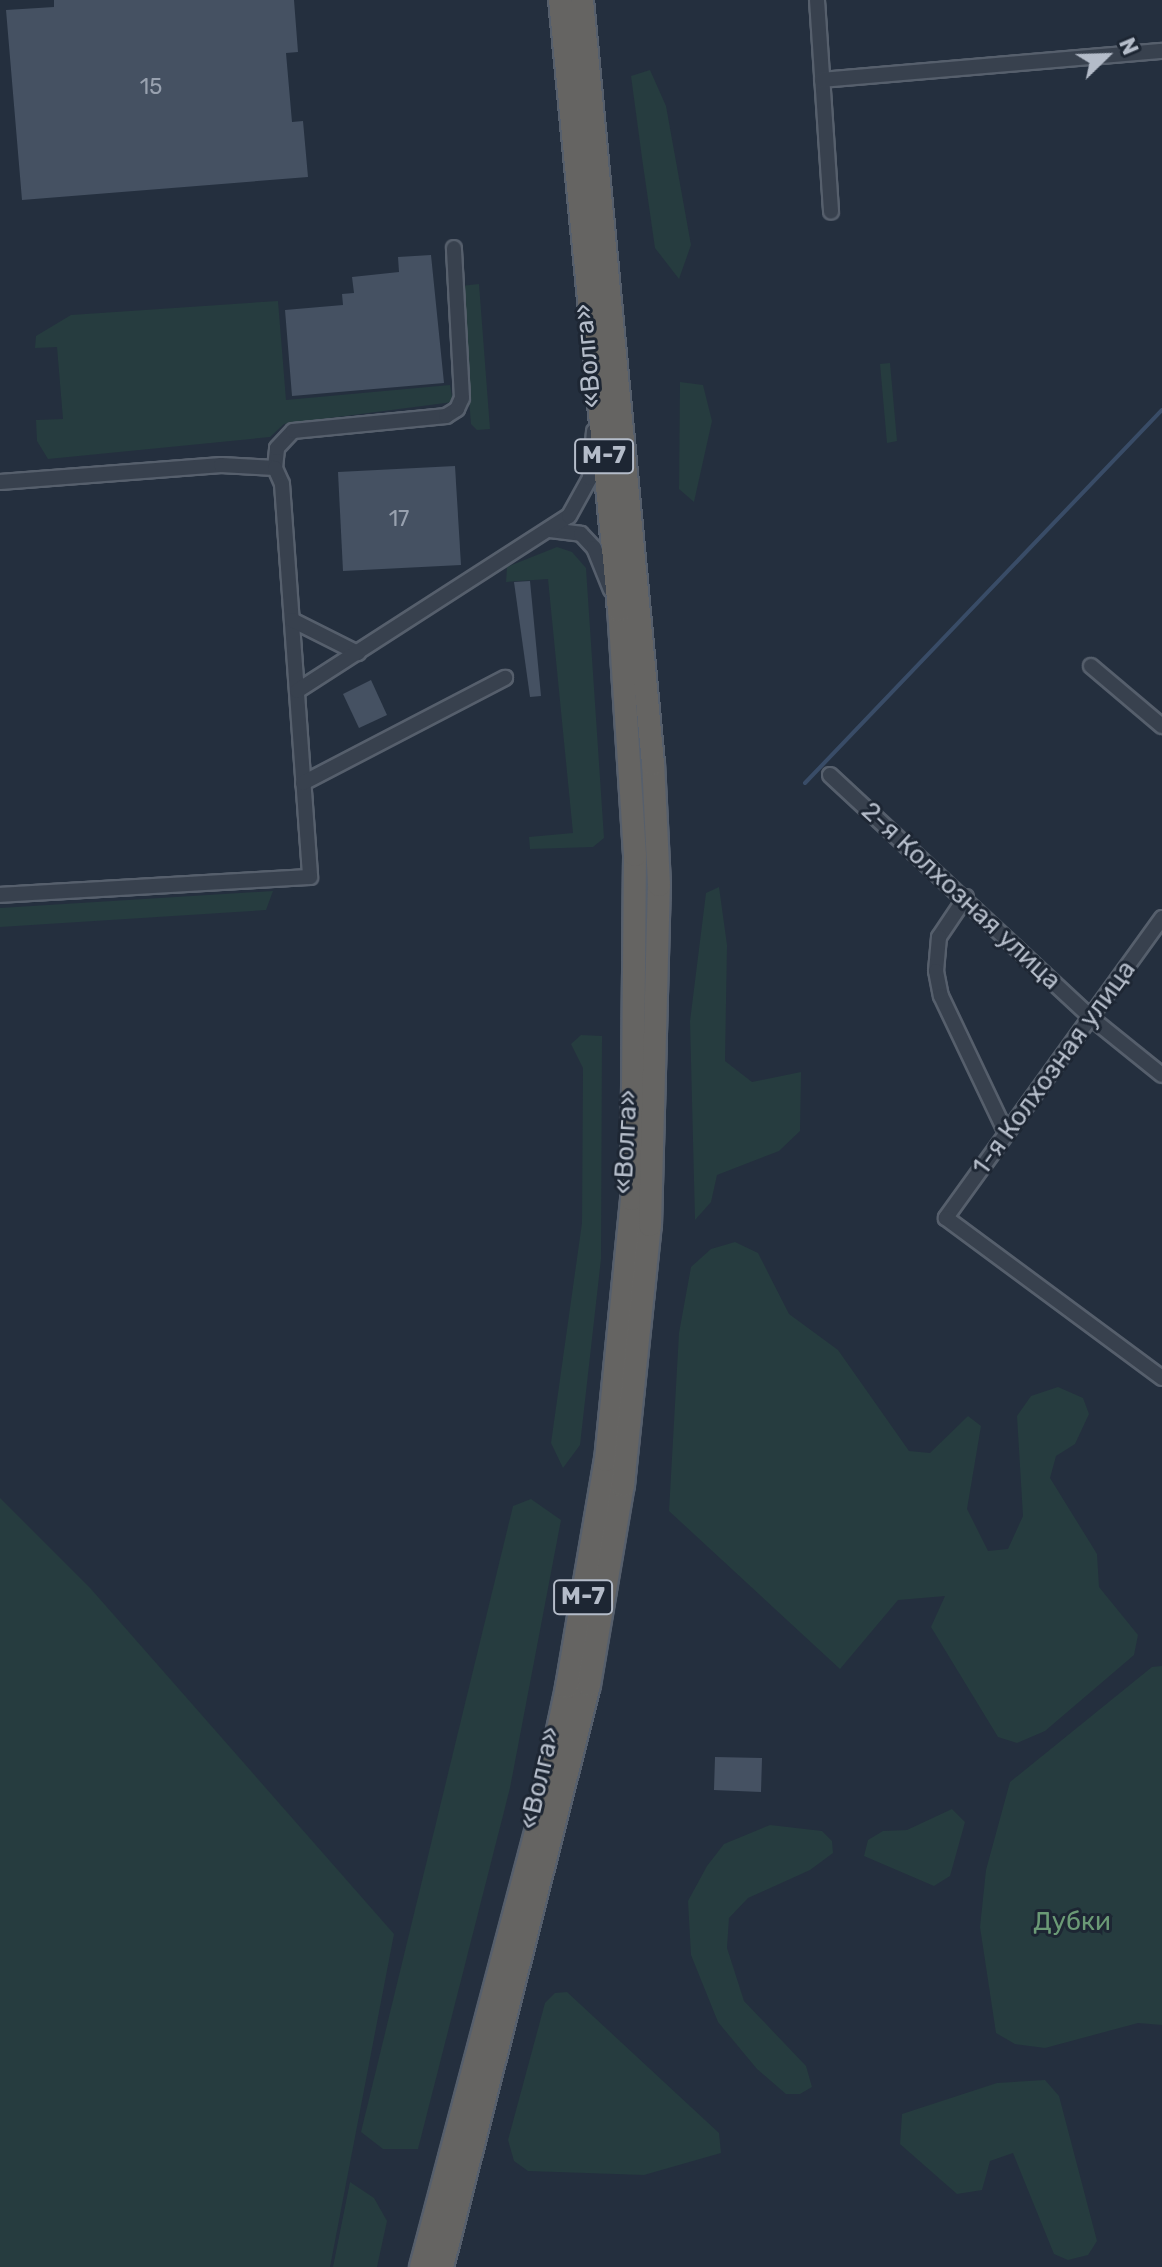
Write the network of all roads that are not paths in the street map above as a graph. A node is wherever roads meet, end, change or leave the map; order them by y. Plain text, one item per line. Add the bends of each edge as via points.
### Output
1 (560, 0) edge
2 (582, 0) edge
3 (817, 0) edge
4 (1162, 51) edge
5 (822, 80) junction
6 (831, 212) dead end
7 (454, 248) dead end
8 (598, 392) junction
9 (275, 468) junction
10 (0, 482) edge
11 (550, 530) junction
12 (619, 610) junction
13 (292, 620) junction
14 (358, 653) junction
15 (1091, 666) dead end
16 (505, 678) dead end
17 (297, 691) junction
18 (1162, 726) edge
19 (830, 775) dead end
20 (303, 783) junction
21 (0, 895) edge
22 (966, 897) junction
23 (1162, 918) edge
24 (1090, 1017) junction
25 (1162, 1075) edge
26 (1005, 1131) junction
27 (1162, 1378) edge
28 (421, 2267) edge
29 (442, 2267) edge

1 - 8 highway, «Волга» / М-7
2 - 29 highway, «Волга» / М-7 via 653,764 659,900 650,1225 623,1485 589,1685
3 - 5 street
4 - 5 street
5 - 6 street
7 - 9 street via 462,398 457,409 446,416 293,431 277,448
8 - 11 street via 590,478 580,504
8 - 12 highway, «Волга» / М-7
9 - 10 street via 221,465
9 - 13 street via 282,484
11 - 12 street via 581,534 594,548
11 - 14 street
12 - 28 highway, «Волга» / М-7 via 637,910 632,1199 602,1486 538,1824
13 - 14 street
13 - 17 street
14 - 17 street
15 - 18 street
16 - 20 street
17 - 20 street
19 - 22 street, 2-я Колхозная улица
20 - 21 street via 310,877
22 - 24 street, 2-я Колхозная улица
22 - 26 street via 939,937 936,971 941,996
23 - 24 street, 1-я Колхозная улица
24 - 25 street, 2-я Колхозная улица
24 - 26 street, 1-я Колхозная улица
26 - 27 street, 1-я Колхозная улица via 946,1218

